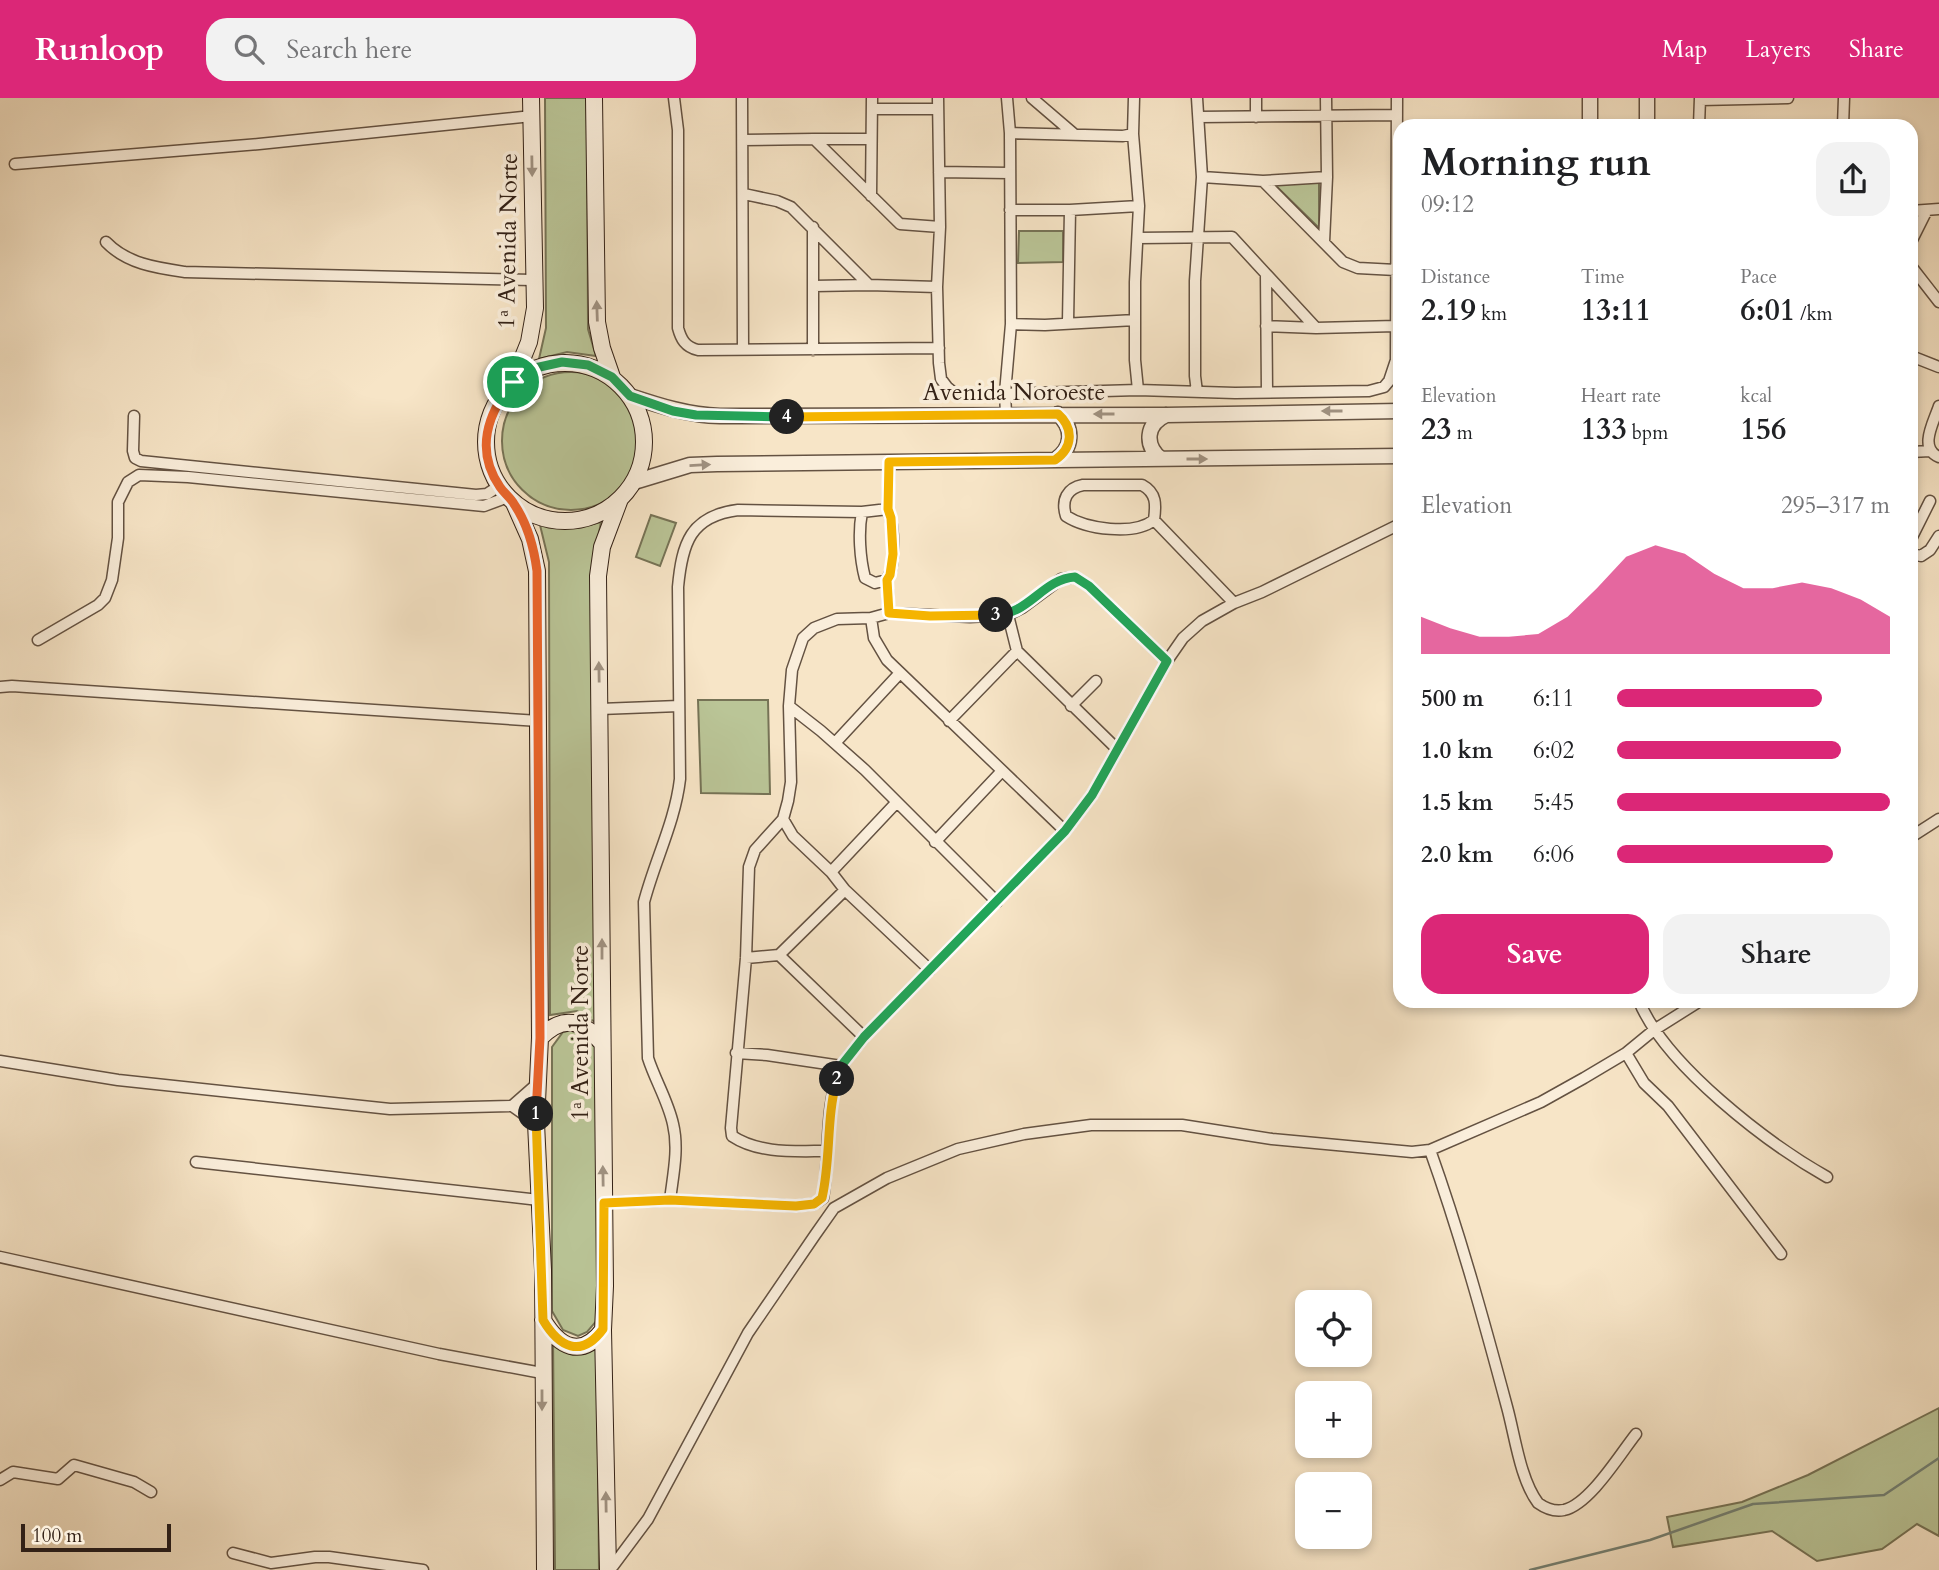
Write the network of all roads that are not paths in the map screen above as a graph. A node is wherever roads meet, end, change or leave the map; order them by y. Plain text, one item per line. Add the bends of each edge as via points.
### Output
1 (531, 98) edge
2 (594, 98) edge
3 (674, 98) edge
4 (743, 98) edge
5 (1007, 98) edge
6 (1032, 98) edge
7 (1134, 98) edge
8 (1198, 98) edge
9 (1256, 98) edge
10 (1326, 98) edge
11 (1397, 98) edge
12 (1590, 98) edge
13 (1647, 98) edge
14 (1788, 98) edge
15 (1844, 98) edge
16 (1700, 99) edge
17 (872, 104) edge
18 (938, 104) edge
19 (1326, 115) junction
20 (1397, 115) junction
21 (532, 116) junction
22 (1199, 117) junction
23 (1256, 117) junction
24 (1397, 119) edge
25 (1591, 119) edge
26 (1647, 119) edge
27 (1699, 119) edge
28 (1843, 119) edge
29 (1010, 133) junction
30 (1074, 134) junction
31 (1133, 134) junction
32 (814, 139) junction
33 (871, 139) junction
34 (743, 140) junction
35 (15, 163) dead end
36 (939, 172) junction
37 (1009, 173) junction
38 (1202, 177) junction
39 (1327, 177) junction
40 (1263, 181) junction
41 (744, 194) junction
42 (871, 196) junction
43 (1139, 206) junction
44 (1939, 209) edge
45 (1010, 210) junction
46 (1070, 210) junction
47 (1927, 210) junction
48 (1918, 211) edge
49 (813, 227) junction
50 (940, 227) junction
51 (1918, 228) edge
52 (1138, 238) junction
53 (1197, 238) junction
54 (106, 242) dead end
55 (1324, 242) junction
56 (1393, 270) edge
57 (1266, 274) junction
58 (1918, 274) edge
59 (534, 280) junction
60 (869, 285) junction
61 (814, 286) junction
62 (937, 287) junction
63 (1939, 302) edge
64 (1135, 320) junction
65 (1068, 322) junction
66 (1011, 324) junction
67 (1266, 326) junction
68 (1393, 326) edge
69 (1316, 328) junction
70 (939, 348) junction
71 (743, 349) junction
72 (813, 350) junction
73 (1918, 359) edge
74 (1939, 367) edge
75 (1393, 373) edge
76 (612, 377) junction
77 (513, 382) junction
78 (1138, 390) junction
79 (1197, 392) junction
80 (1267, 392) junction
81 (1005, 393) junction
82 (630, 396) junction
83 (1939, 406) edge
84 (1393, 411) edge
85 (1006, 414) junction
86 (1058, 414) junction
87 (1166, 415) junction
88 (134, 416) dead end
89 (1935, 454) edge
90 (1393, 457) edge
91 (1161, 458) junction
92 (1055, 460) junction
93 (889, 462) junction
94 (634, 482) junction
95 (507, 495) junction
96 (620, 499) junction
97 (1930, 501) dead end
98 (888, 509) junction
99 (862, 512) junction
100 (1154, 520) junction
101 (1918, 525) edge
102 (1393, 527) edge
103 (1939, 536) edge
104 (1918, 555) edge
105 (887, 580) junction
106 (1234, 603) junction
107 (889, 613) junction
108 (1008, 615) junction
109 (871, 618) junction
110 (38, 640) dead end
111 (1017, 651) junction
112 (1167, 661) junction
113 (900, 674) junction
114 (1097, 681) dead end
115 (0, 687) edge
116 (679, 706) junction
117 (789, 706) junction
118 (1071, 706) junction
119 (600, 709) junction
120 (539, 721) junction
121 (949, 721) junction
122 (835, 743) junction
123 (1117, 749) junction
124 (1001, 772) junction
125 (895, 803) junction
126 (783, 819) junction
127 (1938, 820) edge
128 (1065, 831) junction
129 (1918, 833) edge
130 (935, 842) junction
131 (831, 872) junction
132 (845, 890) junction
133 (997, 902) junction
134 (779, 955) junction
135 (746, 958) junction
136 (930, 970) junction
137 (1643, 1008) edge
138 (1689, 1008) edge
139 (1654, 1030) junction
140 (864, 1037) junction
141 (540, 1038) junction
142 (602, 1043) junction
143 (736, 1053) junction
144 (1626, 1054) junction
145 (0, 1061) edge
146 (841, 1066) junction
147 (537, 1084) junction
148 (512, 1106) junction
149 (536, 1123) junction
150 (1430, 1150) junction
151 (826, 1151) junction
152 (196, 1162) dead end
153 (1827, 1177) dead end
154 (822, 1198) junction
155 (540, 1200) junction
156 (670, 1200) junction
157 (604, 1203) junction
158 (834, 1208) junction
159 (1781, 1254) dead end
160 (0, 1257) edge
161 (543, 1320) junction
162 (603, 1329) junction
163 (542, 1373) junction
164 (1636, 1434) dead end
165 (0, 1480) edge
166 (151, 1492) dead end
167 (233, 1553) dead end
168 (423, 1570) edge
169 (545, 1570) edge
170 (609, 1570) edge

1 - 21 main road, 1ᵃ Avenida Norte
76 -> 2 main road via 597,322
3 - 71 street via 680,334 692,349
4 - 34 street
5 - 29 street
6 - 30 street
7 - 31 street
8 - 22 street
9 - 23 street
10 - 19 street
11 - 20 street
12 - 25 street
13 - 26 street
14 - 16 street
15 - 28 street
16 - 27 street
17 - 18 street
17 - 33 street
18 - 36 street
19 - 20 street
19 - 23 street
19 - 39 street
20 - 24 street
21 - 35 street via 259,145
21 -> 59 main road, 1ᵃ Avenida Norte
22 - 23 street
22 - 38 street
29 - 30 street
29 - 37 street
30 - 31 street
31 - 43 street
32 - 33 street
32 - 34 street
32 - 42 street
33 - 42 street
34 - 41 street
36 - 37 street
36 - 50 street
37 - 45 street
38 - 40 street
38 - 53 street
39 - 40 street
39 - 55 street
40 - 55 street
41 - 49 street via 785,203
41 - 71 street
42 - 50 street via 900,224
43 - 46 street
43 - 52 street
44 - 47 street
45 - 46 street
45 - 66 street
46 - 65 street
47 - 48 street
47 - 51 street
49 - 60 street
49 - 61 street
50 - 62 street
52 - 53 street
52 - 64 street
53 - 57 street via 1232,237
53 - 79 street
54 - 59 street via 130,260 185,272
55 - 56 street via 1343,262 1357,268
57 - 67 street
57 - 69 street
58 - 63 street
59 - 77 main road, 1ᵃ Avenida Norte via 529,342
60 - 61 street
60 - 62 street
61 - 72 street
62 - 70 street
64 - 65 street
64 - 78 street
65 - 66 street
66 - 81 street
67 - 69 street
67 - 80 street
68 - 69 street
70 - 72 street
70 - 81 street via 941,379 953,392
71 - 72 street
73 - 74 street
75 - 80 street via 1384,387 1369,391
76 - 77 main road via 588,365 562,362 535,368
76 - 82 main road
77 - 95 main road via 498,400 486,443 489,466
78 - 79 street
78 - 81 street
79 - 80 street
81 - 85 street
82 - 85 street, Avenida Noroeste via 696,415
82 - 94 main road via 641,416 645,438 643,461
83 - 89 street via 1927,441
84 -> 87 street, Avenida Noroeste
85 - 86 street, Avenida Noroeste
87 -> 86 street, Avenida Noroeste
86 - 92 street via 1070,434 1066,449
87 - 91 street via 1149,431 1150,447
88 - 95 street via 133,451 141,461
91 -> 90 street
91 - 92 street
92 - 93 street
94 -> 93 street via 690,465
93 - 98 street
94 - 96 main road
95 - 96 main road via 534,515 557,521 602,513
95 - 110 street via 484,506 139,475 128,482 118,502 118,538 105,598
95 - 120 main road, 1ᵃ Avenida Norte via 530,539 537,571
119 -> 96 main road, 1ᵃ Avenida Norte via 598,576
97 - 101 street
98 - 99 street
98 - 105 street via 893,554
99 - 105 street via 865,578 875,583
99 - 116 street via 738,510 723,512 694,529 682,556 678,587
100 - 100 street via 1154,495 1142,485 1075,487 1064,500 1066,516 1087,527 1137,528
100 - 106 street
102 - 106 street
103 - 104 street via 1930,550
105 - 107 street
106 - 112 street via 1202,621
107 - 108 street
107 - 109 street
108 - 111 street
108 - 112 street via 1061,579 1080,578
109 - 113 street via 880,651
109 - 117 street via 837,619 803,638 792,670
111 - 118 street
111 - 121 street
112 - 123 street
113 - 121 street
113 - 122 street
114 - 118 street
115 - 120 street
116 - 119 street
116 - 156 street via 677,804 644,902 648,1058 675,1139
117 - 122 street
117 - 126 street via 791,782
118 - 123 street
142 -> 119 main road, 1ᵃ Avenida Norte
120 - 141 main road, 1ᵃ Avenida Norte
121 - 124 street
122 - 125 street
123 - 128 street via 1092,795
124 - 128 street
124 - 130 street
125 - 130 street
125 - 131 street
126 - 131 street via 793,836
126 - 135 street via 755,850 749,867
127 - 129 street
128 - 133 street
130 - 133 street
131 - 132 street
132 - 134 street
132 - 136 street
133 - 136 street
134 - 135 street
134 - 140 street
135 - 143 street
136 - 140 street
137 - 139 street
138 - 139 street
139 - 144 street
139 - 153 street via 1742,1118
140 - 146 street
141 - 142 main road via 556,1024 571,1023 588,1028
141 - 147 main road, 1ᵃ Avenida Norte
157 -> 142 main road, 1ᵃ Avenida Norte
143 - 146 street
143 - 151 street via 732,1136 759,1149
144 - 150 street via 1541,1102
144 - 159 street via 1644,1083 1668,1106
145 - 148 street via 118,1080 379,1108
146 - 151 street
147 - 148 street
147 - 149 main road, 1ᵃ Avenida Norte
148 - 149 street
149 - 155 main road, 1ᵃ Avenida Norte
150 - 158 street via 1285,1140 1182,1125 1091,1125 958,1149 887,1178
150 - 164 street via 1528,1485 1538,1503 1557,1510 1576,1505
151 - 154 street
152 - 155 street
154 - 156 street via 796,1206
154 - 158 street
155 - 161 main road, 1ᵃ Avenida Norte
156 - 157 street
157 - 162 main road, 1ᵃ Avenida Norte
158 - 170 street via 748,1333 648,1519
160 - 163 street
161 - 162 main road via 560,1341 579,1347 593,1342
161 - 163 main road, 1ᵃ Avenida Norte
170 -> 162 main road, 1ᵃ Avenida Norte
163 -> 169 main road, 1ᵃ Avenida Norte
165 - 166 street via 13,1472 58,1479 74,1465 134,1482
167 - 168 street via 265,1563 329,1557

